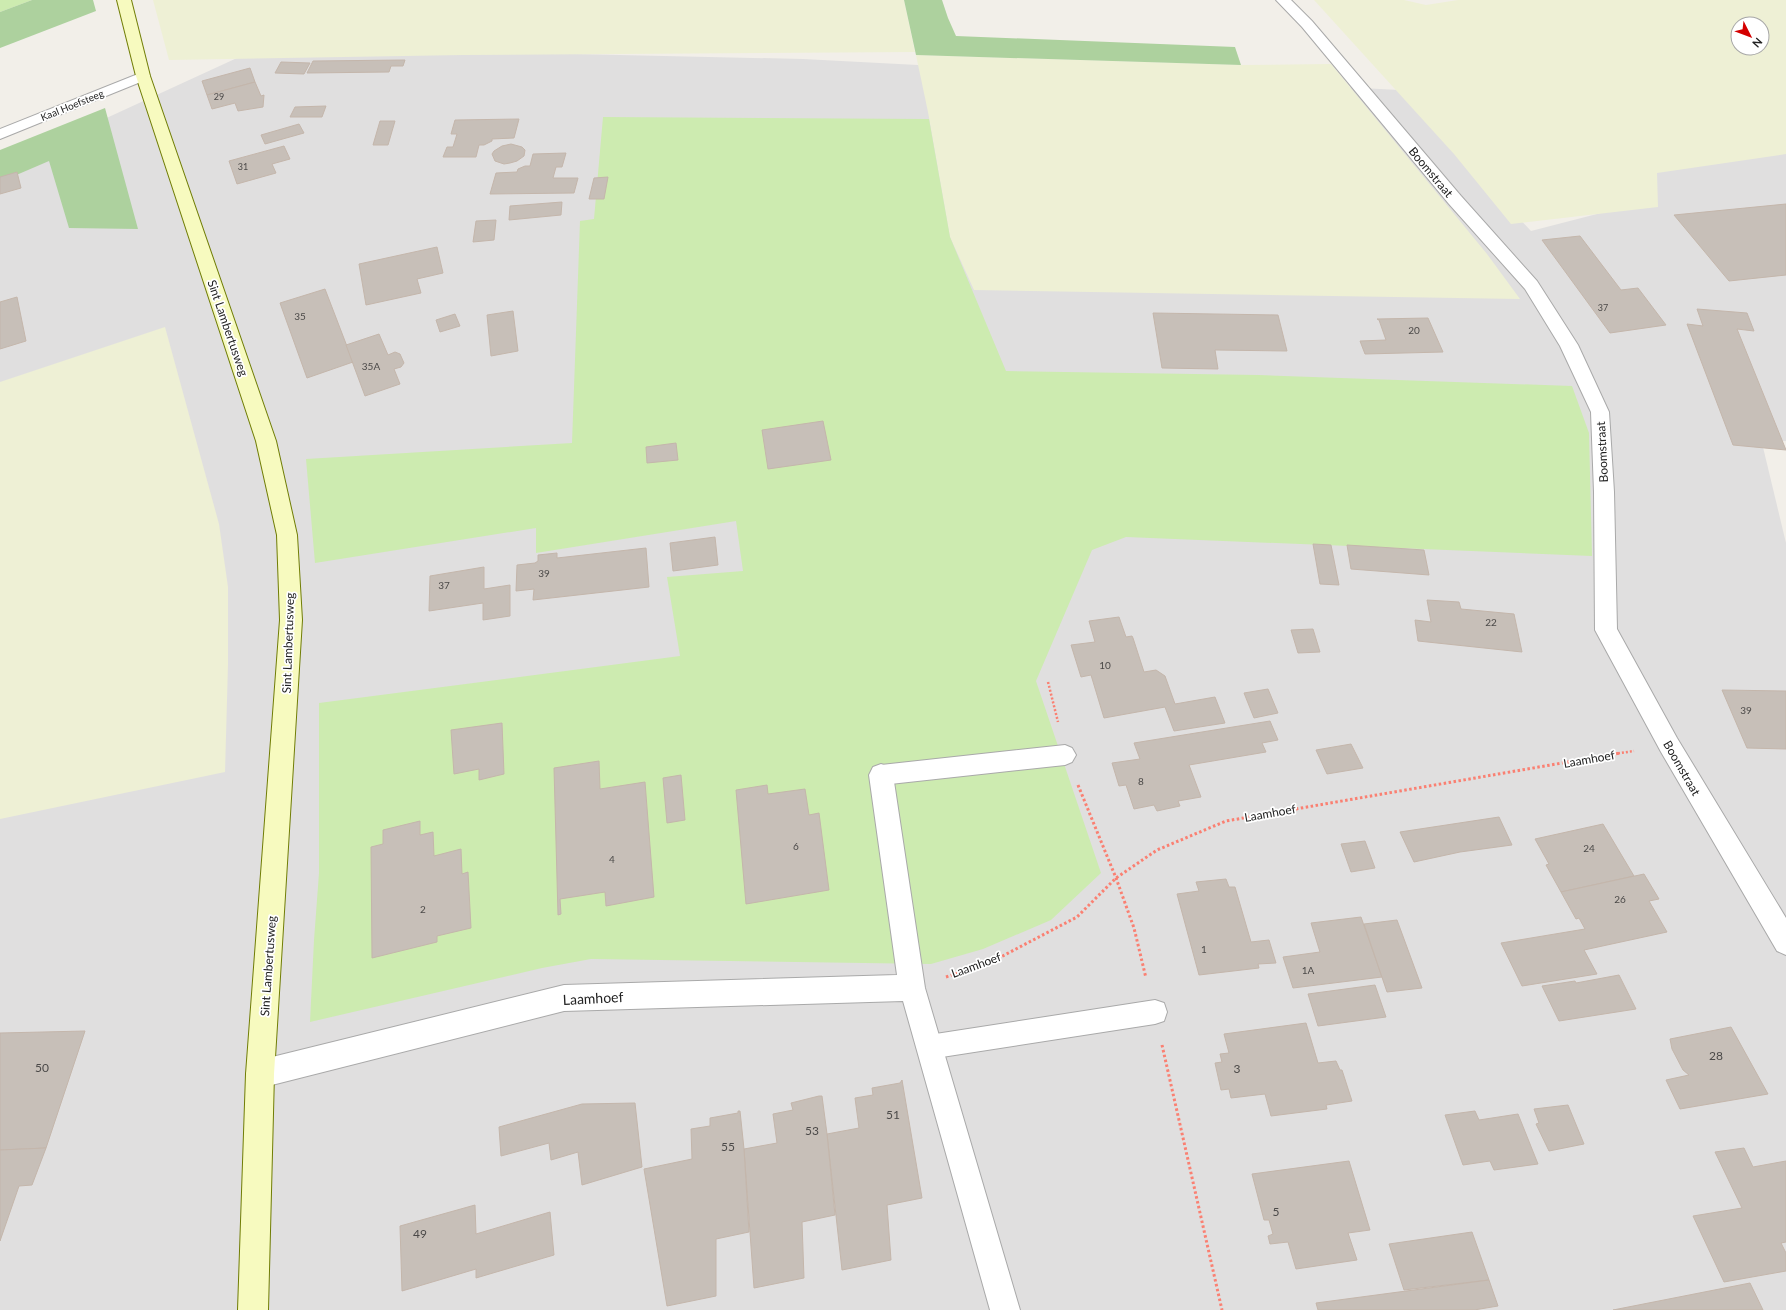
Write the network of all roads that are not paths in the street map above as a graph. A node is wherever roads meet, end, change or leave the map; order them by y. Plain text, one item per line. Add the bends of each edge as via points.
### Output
1 (124, 0) edge
2 (1283, 0) edge
3 (143, 76) junction
4 (0, 134) edge
5 (1065, 755) dead end
6 (881, 775) joint
7 (1786, 942) edge
8 (912, 988) junction
9 (1155, 1012) dead end
10 (929, 1047) junction
11 (260, 1074) junction
12 (253, 1310) edge
13 (1005, 1310) edge

1 - 3 street, Sint Lambertusweg
2 - 7 street, Boomstraat via 1307,24 1455,200 1531,285 1570,345 1600,412 1606,630 1669,745
3 - 4 street, Kaal Hoefsteeg
3 - 11 street, Sint Lambertusweg via 266,441 287,535 291,620
5 - 6 lane
6 - 8 street
8 - 10 street
8 - 11 street, Laamhoef via 564,998
9 - 10 lane
10 - 13 street
11 - 12 street, Sint Lambertusweg

